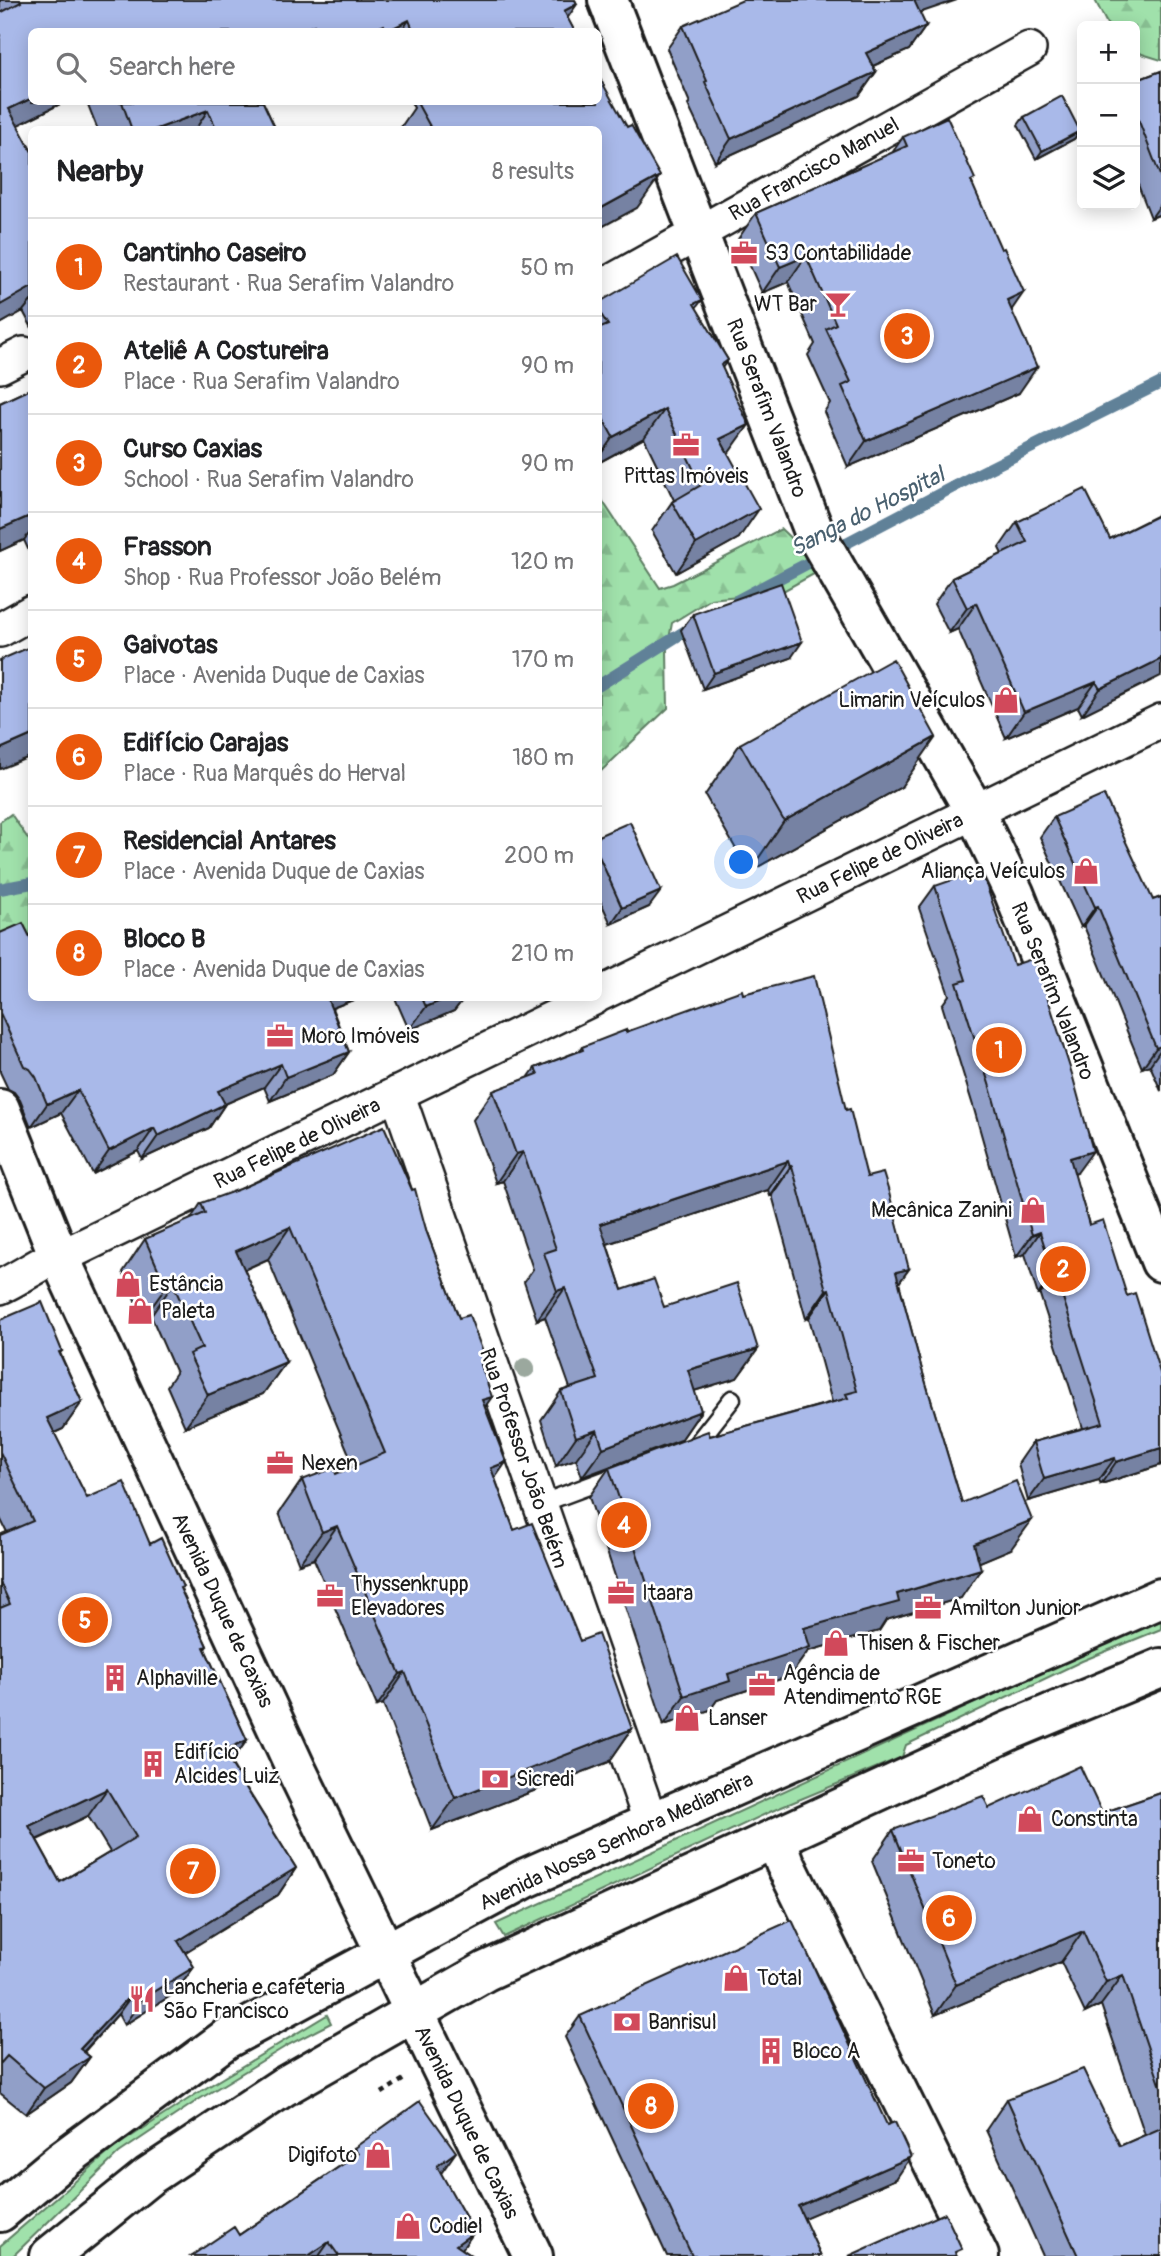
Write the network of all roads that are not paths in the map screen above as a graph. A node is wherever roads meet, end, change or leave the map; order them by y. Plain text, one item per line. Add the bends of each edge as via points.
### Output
1 (608, 0) edge
2 (1029, 48) dead end
3 (698, 234) junction
4 (602, 287) edge
5 (28, 614) edge
6 (0, 630) edge
7 (1161, 721) edge
8 (975, 812) junction
9 (602, 993) edge
10 (586, 1001) edge
11 (397, 1093) junction
12 (0, 1109) edge
13 (58, 1254) junction
14 (1161, 1262) edge
15 (0, 1287) edge
16 (732, 1399) dead end
17 (682, 1451) edge
18 (631, 1470) edge
19 (540, 1504) junction
20 (1161, 1598) edge
21 (1161, 1668) edge
22 (651, 1823) junction
23 (776, 1838) junction
24 (384, 1953) junction
25 (413, 2013) junction
26 (0, 2212) edge
27 (50, 2256) edge
28 (533, 2256) edge
29 (979, 2256) edge

1 - 3 street, Rua Serafim Valandro
2 - 3 street, Rua Francisco Manuel
3 - 4 street, Rua Francisco Manuel
3 - 8 street, Rua Serafim Valandro via 813,529
5 - 6 street
7 - 8 street, Rua Felipe de Oliveira
8 - 9 street, Rua Felipe de Oliveira
8 - 14 street, Rua Serafim Valandro via 1014,893
10 - 11 street, Rua Felipe de Oliveira
11 - 13 street, Rua Felipe de Oliveira via 89,1244
11 - 19 street, Rua Professor João Belém
12 - 13 street, Avenida Duque de Caxias
13 - 15 street, Rua Felipe de Oliveira
13 - 24 street, Avenida Duque de Caxias
16 - 17 lane via 695,1446
18 - 19 lane
19 - 22 street, Rua Professor João Belém
20 - 22 street, Avenida Nossa Senhora Medianeira
21 - 23 street via 1009,1731
22 - 24 street, Avenida Nossa Senhora Medianeira via 526,1878
23 - 25 street via 486,1972
23 - 29 street
24 - 25 street, Avenida Duque de Caxias
24 - 26 street, Avenida Nossa Senhora Medianeira via 226,2039
25 - 27 street via 283,2087 149,2176
25 - 28 street, Avenida Duque de Caxias

